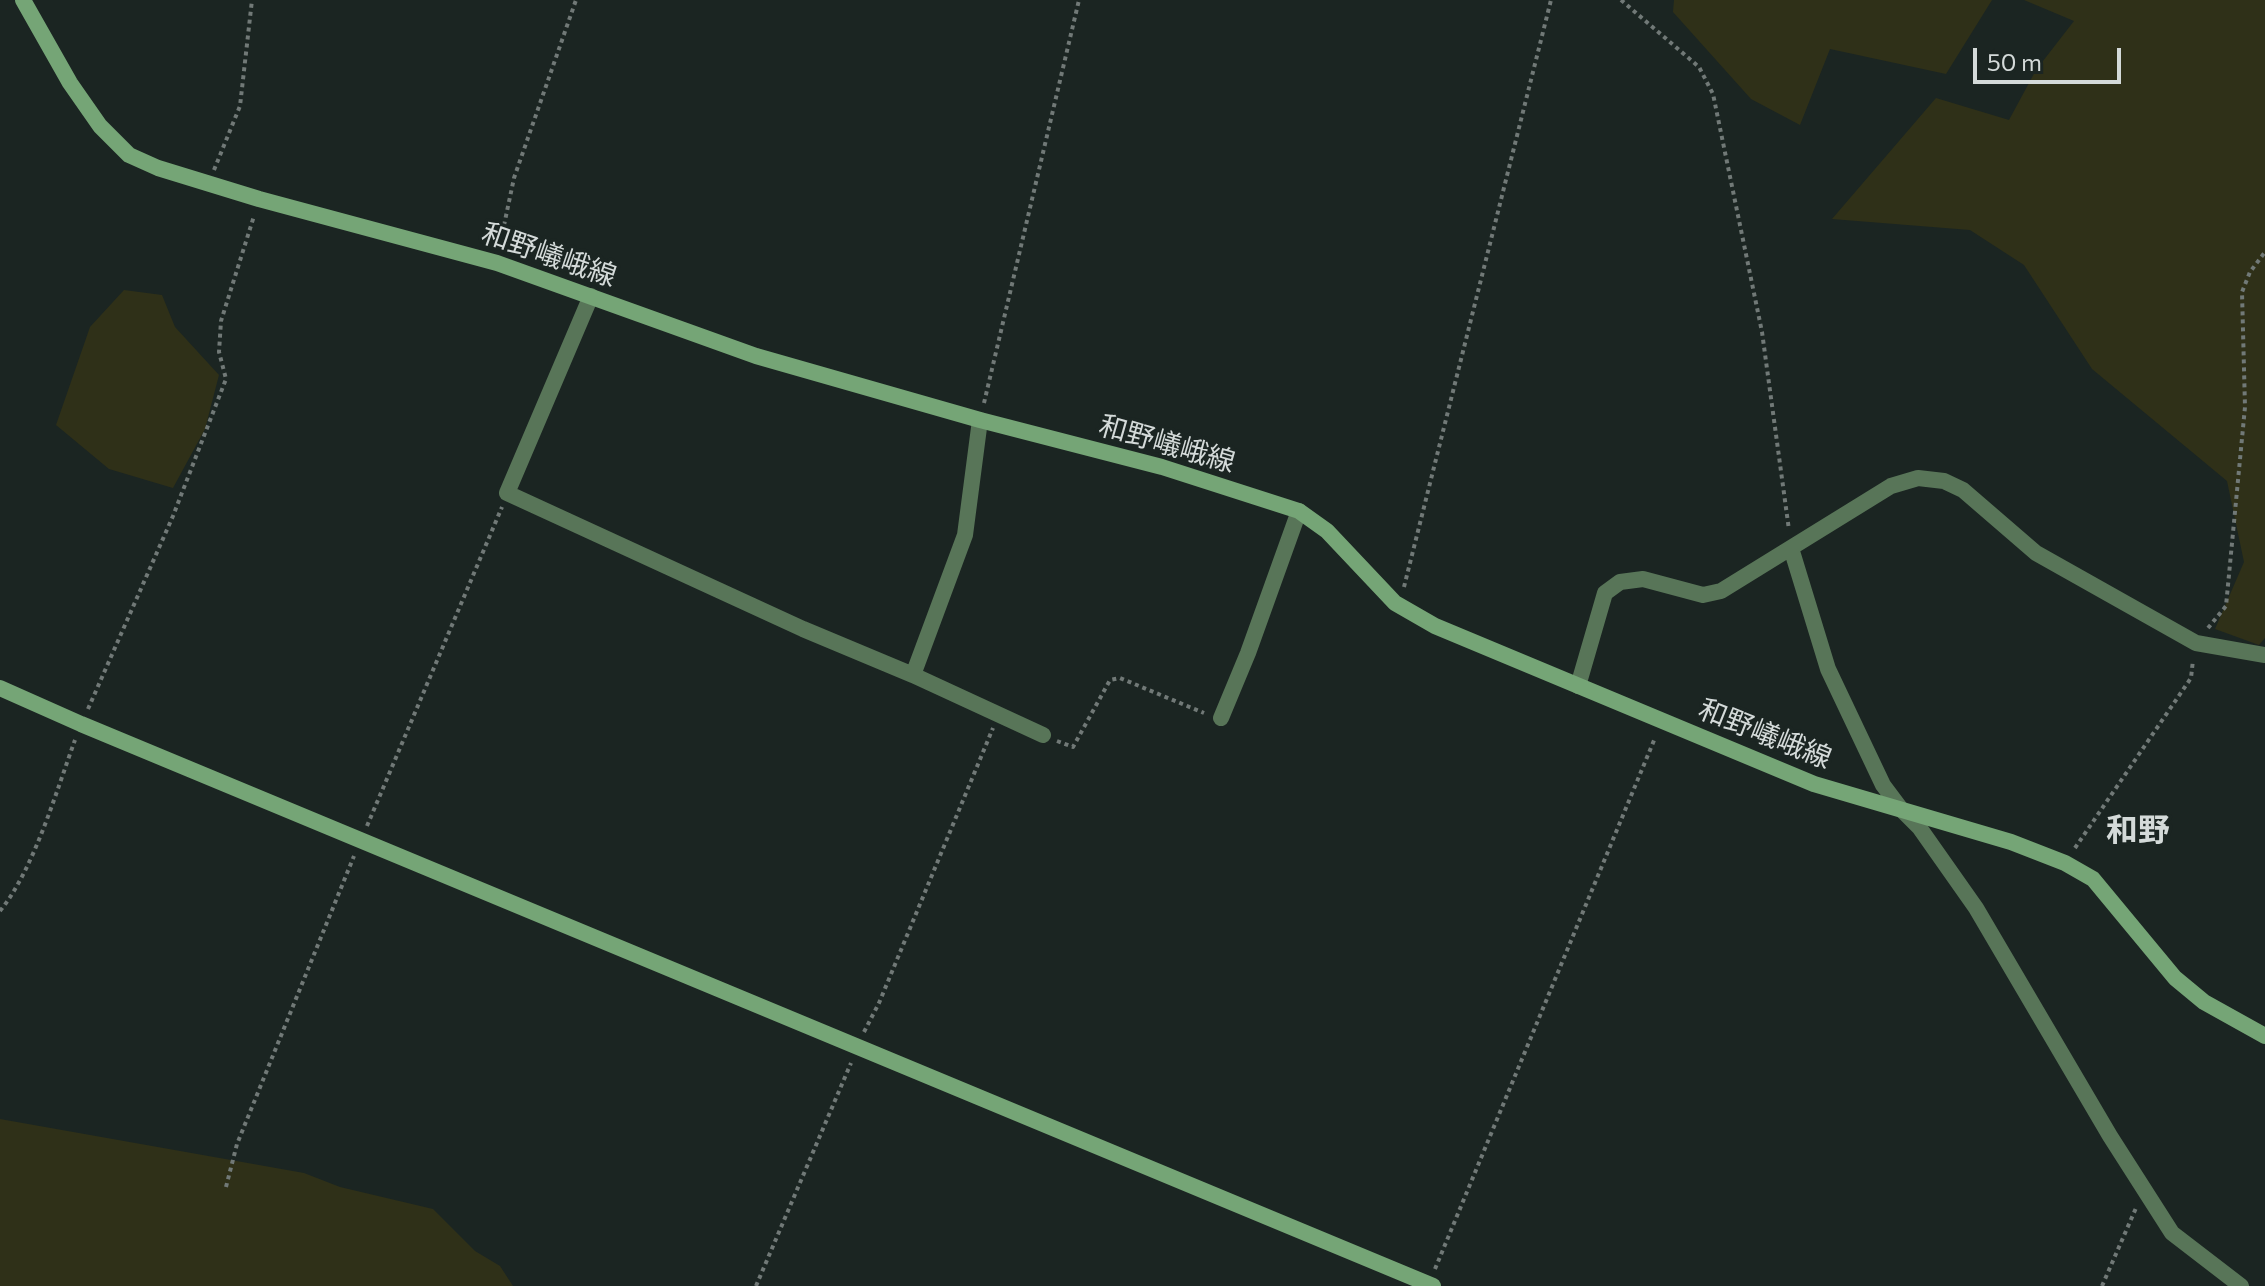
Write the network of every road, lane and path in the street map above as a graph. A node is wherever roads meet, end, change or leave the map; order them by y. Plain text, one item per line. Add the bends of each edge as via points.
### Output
1 (23, 0) edge
2 (252, 0) edge
3 (576, 0) edge
4 (1079, 0) edge
5 (1551, 0) edge
6 (1621, 0) edge
7 (209, 183) junction
8 (259, 199) junction
9 (2265, 252) edge
10 (497, 263) junction
11 (591, 296) junction
12 (980, 420) junction
13 (507, 493) junction
14 (1299, 511) junction
15 (1791, 548) junction
16 (1395, 603) junction
17 (2196, 643) junction
18 (2265, 655) edge
19 (913, 675) junction
20 (1578, 686) junction
21 (0, 688) edge
22 (999, 714) junction
23 (1221, 718) joint
24 (1663, 721) junction
25 (81, 724) junction
26 (1043, 735) joint
27 (1901, 809) junction
28 (360, 840) junction
29 (2065, 863) junction
30 (0, 911) edge
31 (2265, 1036) edge
32 (856, 1046) junction
33 (226, 1187) dead end
34 (2144, 1190) junction
35 (1431, 1285) edge
36 (756, 1286) edge
37 (2102, 1286) edge
38 (2241, 1286) edge

1 - 7 main road, 和野嶬峨線 via 70,83 100,126 129,155
2 - 7 path via 240,106
3 - 10 path via 514,178
4 - 12 path
5 - 16 path via 1408,571
6 - 15 path via 1699,67 1713,94 1762,332
7 - 8 main road, 和野嶬峨線
8 - 10 main road, 和野嶬峨線
8 - 25 path via 221,321 219,352 226,379 173,516
9 - 17 path via 2242,292 2245,407 2226,606
10 - 11 main road, 和野嶬峨線
11 - 12 main road, 和野嶬峨線 via 756,356
11 - 13 street
12 - 14 main road, 和野嶬峨線 via 1162,467
12 - 19 street via 965,535
13 - 19 street
13 - 28 path
14 - 16 main road, 和野嶬峨線 via 1327,531
14 - 23 street
15 - 17 street via 1891,486 1918,478 1944,481 1963,490 2036,553
15 - 20 street via 1721,591 1703,595 1643,579 1620,582 1605,593
15 - 27 street via 1828,669 1883,785
16 - 20 main road, 和野嶬峨線 via 1435,626
17 - 18 street
17 - 29 path via 2191,678
19 - 22 street
20 - 24 main road, 和野嶬峨線
21 - 25 main road
22 - 26 street
22 - 32 path via 879,1003
23 - 26 path via 1120,678 1110,680 1073,747
24 - 27 main road, 和野嶬峨線 via 1814,784
24 - 35 path
25 - 28 main road
25 - 30 path via 42,829 14,893
27 - 29 main road, 和野嶬峨線
27 - 34 street via 1976,908
28 - 32 main road
28 - 33 path via 237,1144
29 - 31 main road, 和野嶬峨線 via 2093,879 2175,978 2204,1002
32 - 35 main road
32 - 36 path
34 - 37 path
34 - 38 street via 2172,1233

